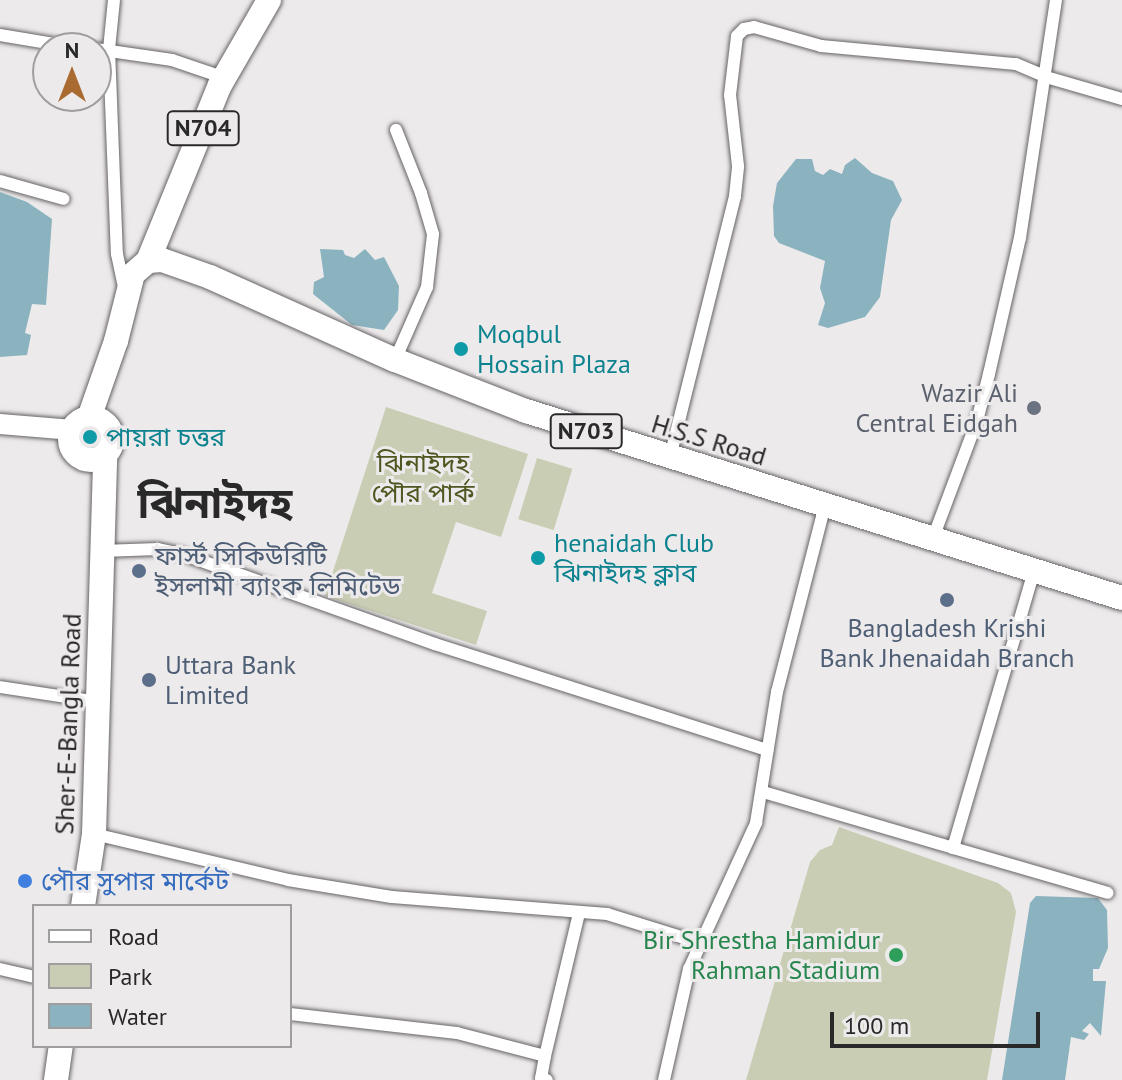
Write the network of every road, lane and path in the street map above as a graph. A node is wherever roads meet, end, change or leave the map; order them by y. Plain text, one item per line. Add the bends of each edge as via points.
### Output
1 (114, 0) edge
2 (269, 0) edge
3 (1056, 0) edge
4 (106, 32) edge
5 (0, 35) edge
6 (32, 40) edge
7 (112, 51) edge
8 (1046, 77) junction
9 (225, 78) junction
10 (1122, 99) edge
11 (107, 112) edge
12 (396, 130) dead end
13 (0, 181) edge
14 (64, 199) dead end
15 (148, 261) junction
16 (126, 299) junction
17 (395, 360) junction
18 (0, 424) edge
19 (0, 435) edge
20 (88, 438) junction
21 (670, 457) junction
22 (825, 505) junction
23 (933, 538) junction
24 (102, 548) junction
25 (1034, 571) junction
26 (1122, 598) edge
27 (0, 687) edge
28 (99, 702) junction
29 (768, 750) junction
30 (763, 792) junction
31 (94, 834) junction
32 (953, 848) junction
33 (1108, 893) dead end
34 (83, 904) edge
35 (579, 913) junction
36 (700, 943) junction
37 (0, 969) edge
38 (32, 977) edge
39 (292, 1014) edge
40 (61, 1048) edge
41 (545, 1056) junction
42 (543, 1079) edge
43 (56, 1080) edge
44 (664, 1080) edge

1 - 4 street
2 - 9 highway, N704
3 - 8 street
5 - 6 street
7 - 9 street via 172,60
8 - 10 street
8 - 21 street via 1016,64 821,46 754,27 737,36 730,95 738,166 735,196
8 - 23 street via 1020,238 986,388
9 - 15 highway, N704
11 - 16 street via 117,254
12 - 17 street via 433,234 427,287
13 - 14 street
15 - 16 highway via 133,274
15 - 17 highway, H.S.S Road / N703 via 176,263
16 - 20 highway
17 - 21 highway, H.S.S Road / N703 via 526,411
18 - 20 main road
19 - 20 main road
20 - 24 highway, Sher-E-Bangla Road
21 - 22 highway, H.S.S Road / N703
22 - 23 highway, H.S.S Road / N703
22 - 29 street via 777,692
23 - 25 highway, H.S.S Road / N703
24 - 28 highway, Sher-E-Bangla Road
24 - 29 street via 182,554 435,644
25 - 26 highway, H.S.S Road / N703
25 - 32 street
27 - 28 street
28 - 31 highway, Sher-E-Bangla Road
29 - 30 street
30 - 32 street
30 - 36 street via 746,848
31 - 34 highway, Sher-E-Bangla Road
31 - 35 street via 288,880 444,903
32 - 33 street
35 - 36 street via 625,918
35 - 41 street
36 - 44 street
37 - 38 street
39 - 41 street via 457,1033
40 - 43 highway
41 - 42 street

